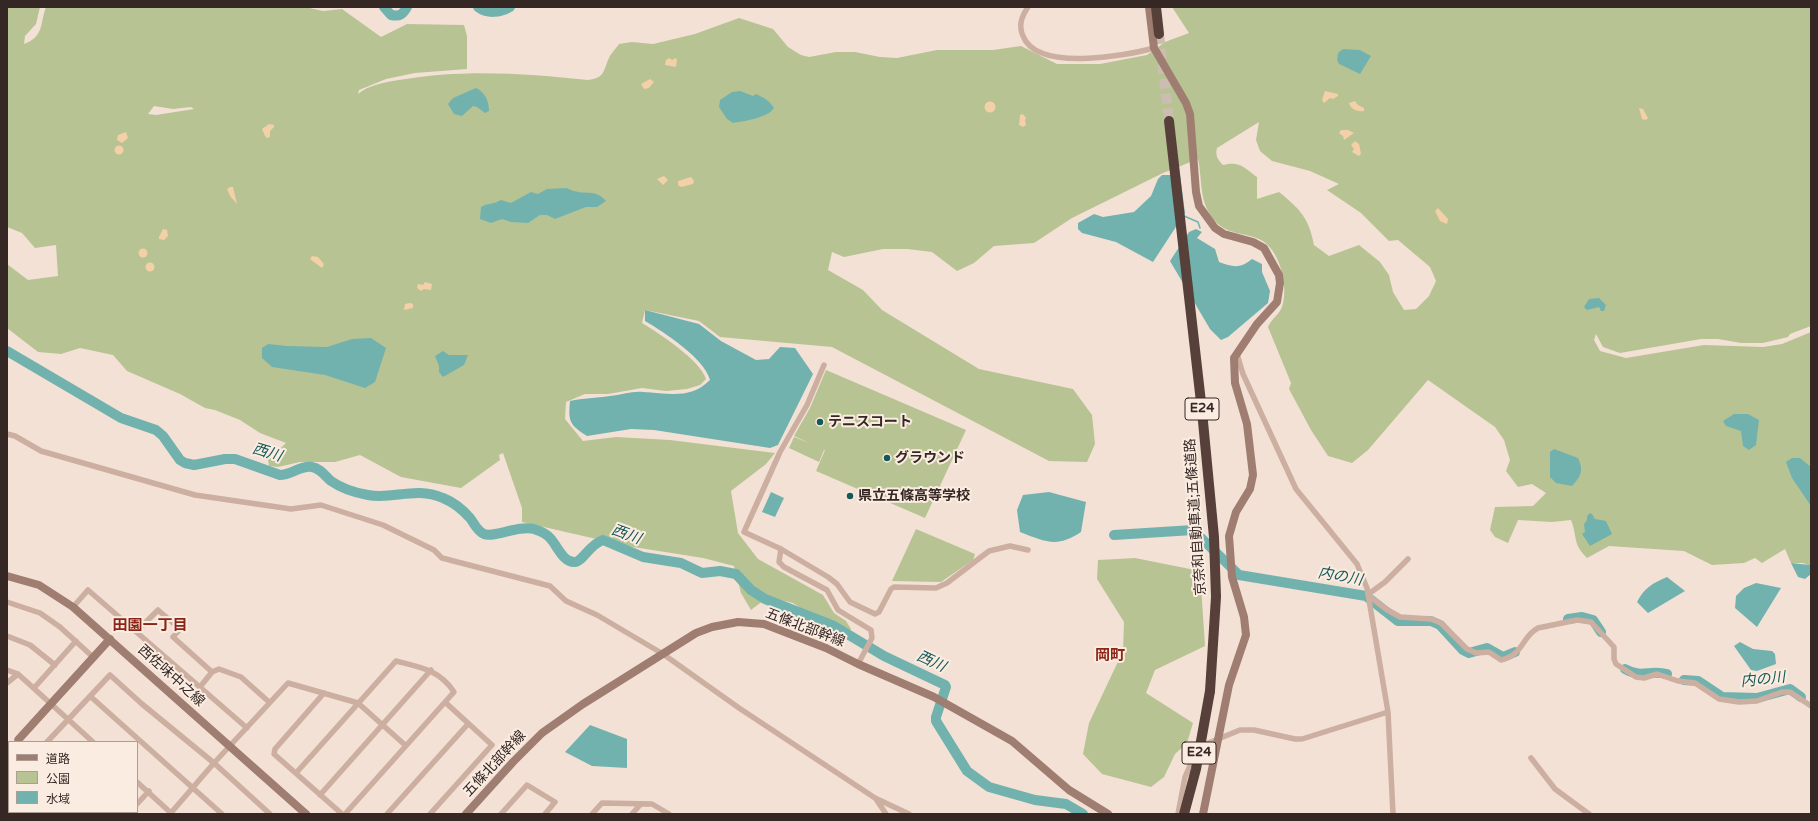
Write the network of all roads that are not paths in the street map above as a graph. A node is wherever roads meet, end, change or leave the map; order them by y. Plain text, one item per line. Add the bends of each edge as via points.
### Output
1 (1028, 7) edge
2 (1149, 7) edge
3 (1156, 11) edge
4 (1156, 36) junction
5 (1154, 48) junction
6 (1169, 120) tunnel mouth
7 (1237, 354) junction
8 (824, 365) dead end
9 (1233, 366) junction
10 (1243, 374) junction
11 (7, 434) edge
12 (781, 549) junction
13 (1028, 550) dead end
14 (1408, 558) dead end
15 (7, 576) edge
16 (1369, 594) junction
17 (7, 602) edge
18 (74, 607) junction
19 (137, 631) junction
20 (7, 636) edge
21 (110, 639) junction
22 (76, 641) junction
23 (663, 654) junction
24 (93, 657) junction
25 (858, 664) junction
26 (55, 665) junction
27 (7, 670) edge
28 (431, 670) junction
29 (212, 672) junction
30 (18, 674) junction
31 (7, 683) edge
32 (200, 687) junction
33 (34, 688) junction
34 (324, 693) junction
35 (90, 696) junction
36 (269, 702) junction
37 (358, 703) junction
38 (446, 703) junction
39 (51, 705) junction
40 (1811, 706) edge
41 (1388, 712) junction
42 (69, 719) junction
43 (383, 724) junction
44 (468, 724) junction
45 (247, 728) junction
46 (1219, 738) junction
47 (18, 741) edge
48 (48, 741) edge
49 (92, 741) edge
50 (405, 745) junction
51 (230, 746) junction
52 (1531, 758) dead end
53 (214, 763) junction
54 (296, 773) junction
55 (138, 783) edge
56 (193, 787) junction
57 (149, 791) junction
58 (320, 795) junction
59 (875, 798) junction
60 (138, 803) edge
61 (640, 805) junction
62 (171, 813) edge
63 (222, 814) edge
64 (270, 814) edge
65 (306, 814) edge
66 (342, 814) edge
67 (345, 814) edge
68 (387, 814) edge
69 (430, 814) edge
70 (466, 814) edge
71 (501, 814) edge
72 (545, 814) edge
73 (592, 814) edge
74 (632, 814) edge
75 (669, 814) edge
76 (886, 814) edge
77 (909, 814) edge
78 (1108, 814) edge
79 (1178, 814) edge
80 (1184, 814) edge
81 (1203, 814) edge
82 (1393, 814) edge
83 (1588, 814) edge

1 - 5 street via 1021,21 1021,30 1031,48 1042,53 1057,57 1096,58
2 - 4 street
3 - 4 highway
4 - 5 street
5 - 7 street via 1190,114 1199,206 1215,228 1224,234 1253,242 1264,248 1279,275 1280,291 1277,302 1257,324
6 - 80 highway, 京奈和自動車道;五條道路 / E24, bridge via 1211,498 1216,597 1210,691 1196,769
7 - 9 street
7 - 10 street
8 - 12 street via 807,404 780,452 744,532
9 - 10 street
9 - 46 street via 1248,429 1253,475 1250,489 1233,519 1229,541 1232,578 1244,617 1246,635 1229,685
10 - 16 street via 1296,489 1357,564
11 - 23 street via 41,451 195,495 291,509 321,505 383,525 434,550 442,558 550,586 566,601 597,615
12 - 13 street via 832,580 850,602 874,614 879,612 894,587 936,588 947,583 989,551 1010,546
12 - 25 street via 779,562 784,567 827,590 838,610 871,630 872,638
14 - 16 street via 1385,582
15 - 18 street, 西佐味中之線 via 39,585
16 - 40 street via 1400,617 1431,619 1441,623 1462,645 1474,652 1489,652 1501,660 1516,654 1533,631 1577,620 1590,622 1614,647 1616,664 1636,677 1644,678 1657,674 1695,683 1719,699 1739,702 1757,701 1782,692 1790,692
16 - 41 street
17 - 22 street via 40,613
18 - 19 street via 88,590
18 - 21 street, 西佐味中之線
19 - 29 street via 158,610 180,629 173,637
19 - 32 street
20 - 26 street via 30,645
21 - 24 street
21 - 51 street, 西佐味中之線
22 - 24 street
22 - 26 street
23 - 25 street, 五條北部幹線 via 696,633 712,627 750,622 764,624 800,637
23 - 59 street
23 - 70 street, 五條北部幹線 via 542,733
24 - 39 street
25 - 78 street, 五條北部幹線 via 934,698 1012,741 1069,790
26 - 33 street
27 - 30 street
28 - 37 street via 396,661
28 - 38 street via 454,692
28 - 43 street
29 - 32 street
29 - 36 street via 219,669 241,678
30 - 31 street
30 - 33 street
32 - 45 street
33 - 39 street
34 - 36 street via 288,683
34 - 37 street
34 - 54 street via 275,749 274,754
35 - 42 street
35 - 53 street via 110,675
35 - 56 street
36 - 45 street
37 - 43 street
37 - 54 street
38 - 44 street
38 - 50 street
39 - 42 street
39 - 47 street
41 - 46 street via 1302,739 1254,730 1240,730
41 - 82 street
42 - 48 street
42 - 49 street
43 - 50 street
43 - 58 street
44 - 68 street
44 - 69 street via 492,745
45 - 51 street
46 - 79 street via 1206,744 1192,761 1185,777
46 - 81 street
50 - 67 street
51 - 53 street
51 - 65 street, 西佐味中之線
52 - 83 street via 1555,789
53 - 56 street
53 - 64 street
54 - 58 street
55 - 57 street
56 - 62 street
56 - 63 street
57 - 60 street
57 - 62 street
58 - 66 street
59 - 76 street
59 - 77 street
61 - 73 street via 602,803
61 - 74 street
61 - 75 street via 652,804
71 - 72 street via 527,785 555,802

